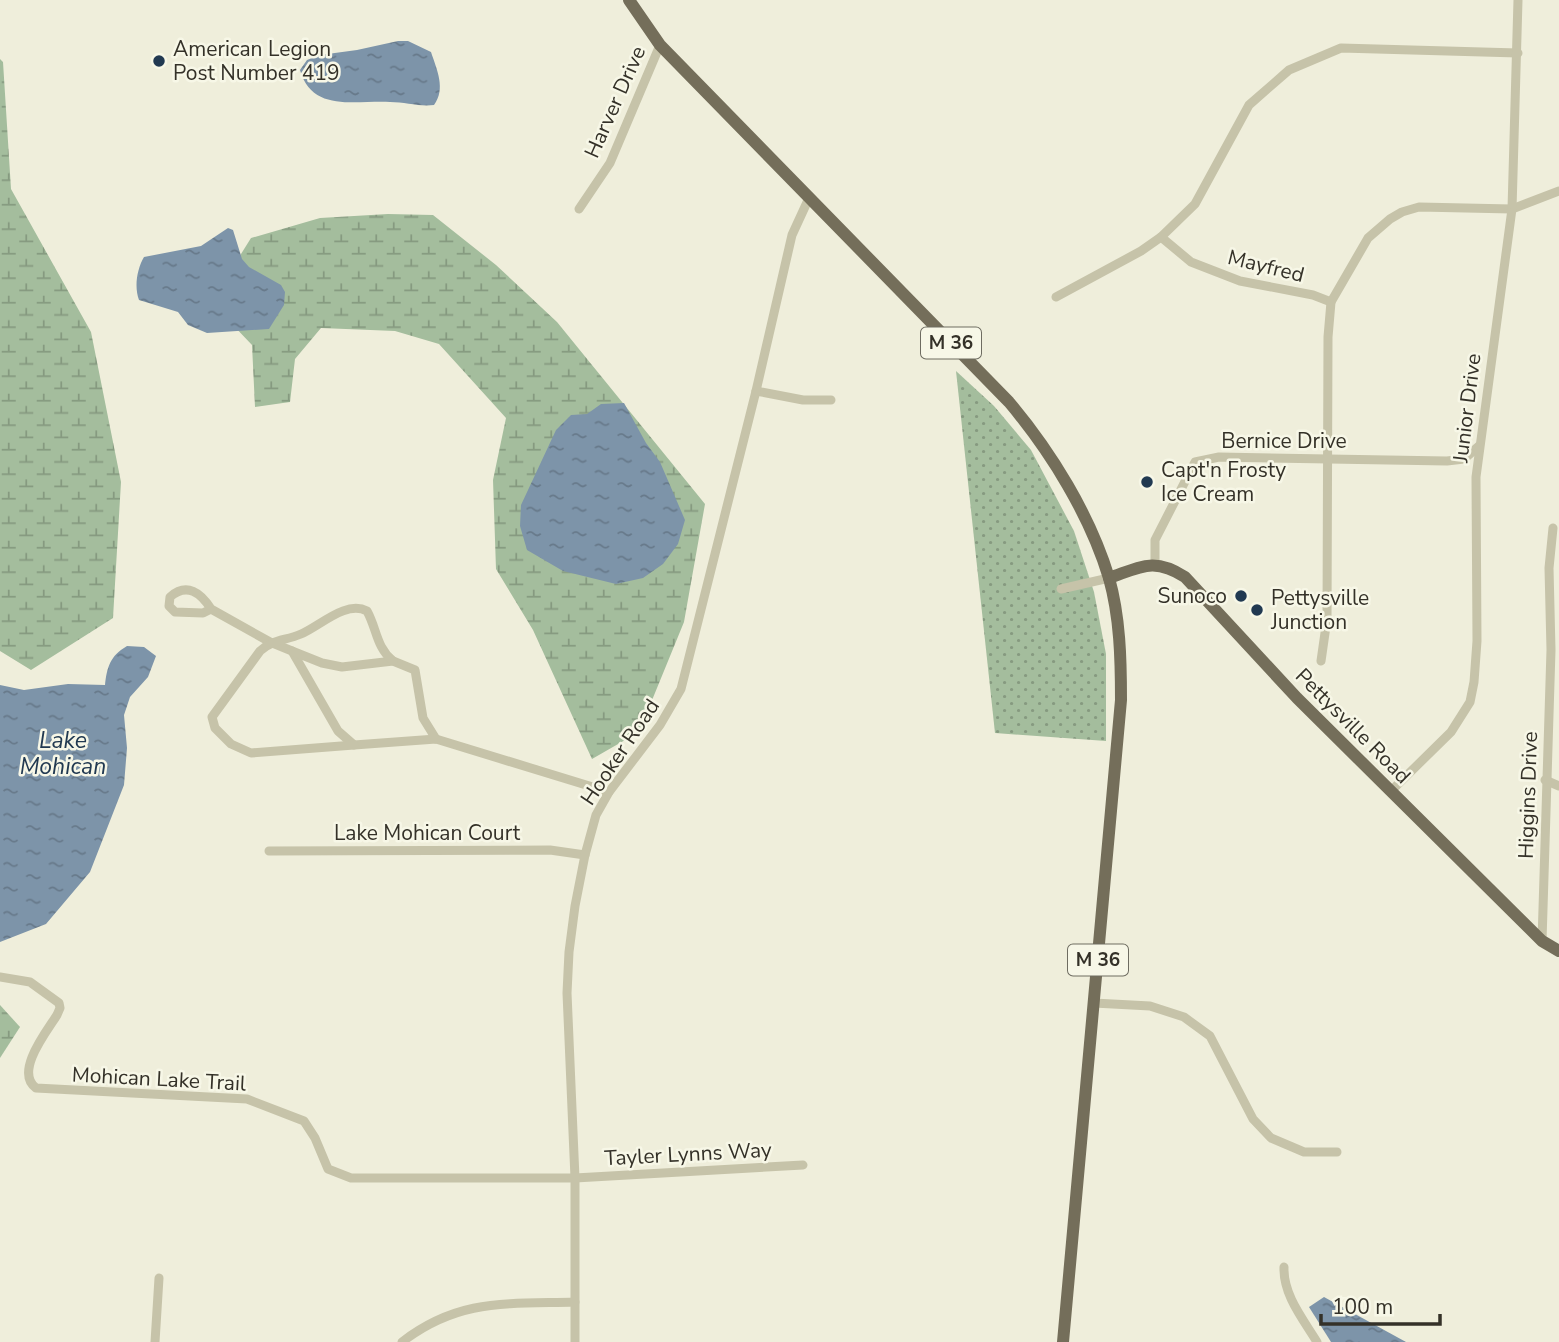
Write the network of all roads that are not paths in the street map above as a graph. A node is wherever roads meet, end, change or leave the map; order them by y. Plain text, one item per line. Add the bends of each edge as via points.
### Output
1 (629, 0) edge
2 (1518, 0) edge
3 (660, 46) junction
4 (1518, 53) junction
5 (1559, 191) edge
6 (809, 198) junction
7 (579, 209) dead end
8 (1512, 209) junction
9 (1161, 237) junction
10 (1056, 296) dead end
11 (1331, 302) junction
12 (756, 391) junction
13 (831, 400) dead end
14 (1479, 446) junction
15 (1328, 458) junction
16 (1553, 528) dead end
17 (1155, 564) junction
18 (1109, 578) junction
19 (1061, 589) dead end
20 (211, 609) dead end
21 (270, 642) junction
22 (292, 651) junction
23 (1555, 651) edge
24 (393, 661) junction
25 (1321, 661) dead end
26 (436, 739) junction
27 (354, 745) junction
28 (1545, 779) junction
29 (1559, 786) edge
30 (1391, 791) junction
31 (609, 792) junction
32 (269, 851) dead end
33 (585, 855) junction
34 (1542, 941) junction
35 (1559, 951) edge
36 (0, 977) edge
37 (1094, 1003) junction
38 (1337, 1152) dead end
39 (803, 1165) dead end
40 (575, 1178) junction
41 (1284, 1267) dead end
42 (159, 1278) dead end
43 (575, 1302) junction
44 (155, 1342) edge
45 (402, 1342) edge
46 (575, 1342) edge
47 (1063, 1342) edge
48 (1317, 1342) edge

1 - 3 main road, M 36
2 - 4 street, Junior Drive
3 - 6 main road, M 36
3 - 7 street, Harver Drive via 610,163
4 - 8 street, Junior Drive
4 - 9 street via 1340,48 1289,70 1249,104 1195,204
5 - 8 street
6 - 12 street, Hooker Road via 792,235
6 - 18 main road, M 36 via 1038,436 1069,488
8 - 11 street via 1419,207 1402,212 1368,238
8 - 14 street, Junior Drive
9 - 10 street
9 - 11 street, Mayfred via 1191,262 1241,281
11 - 15 street
12 - 13 street
12 - 31 street, Hooker Road via 681,689
14 - 15 street, Bernice Drive via 1464,459 1447,461
14 - 30 street, Junior Drive via 1476,641 1470,702 1451,732
15 - 17 street, Bernice Drive via 1219,457 1195,462 1155,540
15 - 25 street via 1327,620
16 - 23 street, Higgins Drive via 1549,568
17 - 18 main road
17 - 30 main road, Pettysville Road via 1185,577
18 - 19 street
18 - 37 main road, M 36 via 1117,621 1121,700
20 - 21 street
21 - 22 street
21 - 24 street via 299,635 350,609 363,609 370,615 382,649
21 - 27 street via 213,714 215,728 231,744 251,753
22 - 24 street via 342,667
22 - 27 street via 338,731
23 - 28 street, Higgins Drive
24 - 26 street via 415,670 423,718
26 - 27 street
26 - 31 street
28 - 29 street
28 - 34 street, Higgins Drive
30 - 34 main road, Pettysville Road
31 - 33 street, Hooker Road via 596,815
32 - 33 street, Lake Mohican Court via 550,850
33 - 40 street, Hooker Road via 567,993
34 - 35 main road, Pettysville Road
36 - 40 street, Mohican Lake Trail via 30,982 59,1003 57,1015 32,1056 29,1076 36,1088 247,1099 304,1122 328,1169 351,1178
37 - 38 street via 1150,1006 1184,1017 1210,1036 1253,1119 1271,1138 1304,1152
37 - 47 main road, M 36
39 - 40 street, Tayler Lynns Way
40 - 43 street, Hooker Road
41 - 48 street via 1283,1281
42 - 44 street
43 - 45 street via 482,1305 440,1318
43 - 46 street, Hooker Road

